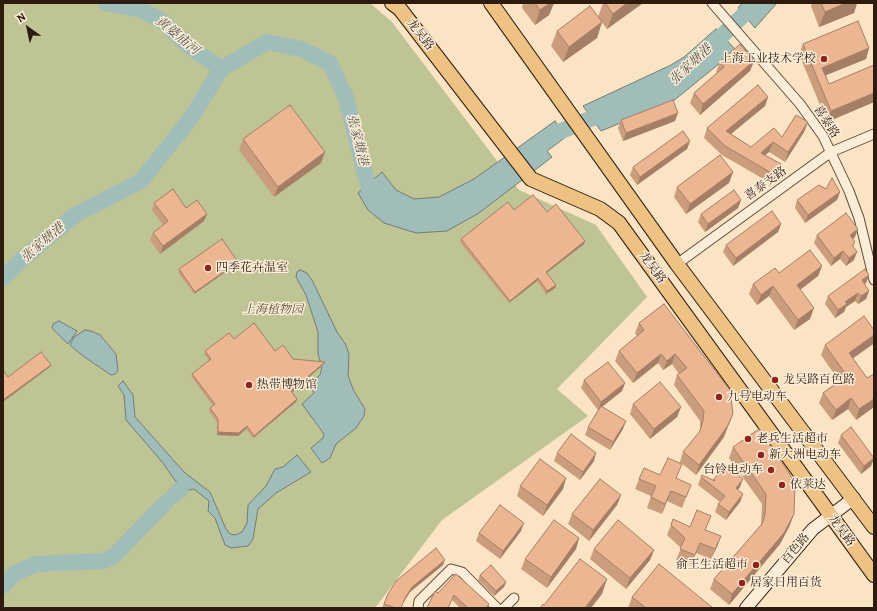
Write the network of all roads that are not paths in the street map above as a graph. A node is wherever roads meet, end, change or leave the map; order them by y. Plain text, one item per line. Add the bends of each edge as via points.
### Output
1 (392, 3) edge
2 (712, 3) edge
3 (494, 8) edge
4 (874, 134) edge
5 (831, 152) junction
6 (677, 264) junction
7 (874, 280) edge
8 (854, 498) junction
9 (830, 515) junction
10 (874, 527) edge
11 (874, 575) edge
12 (514, 598) dead end
13 (418, 608) edge
14 (497, 608) edge
15 (504, 608) edge
16 (746, 608) edge

1 - 9 main road, 龙吴路 via 400,9 531,179 600,209 619,223
2 - 5 street, 喜泰路 via 800,104
3 - 6 main road, 龙吴路
4 - 5 street, 喜泰支路
5 - 6 street, 喜泰支路
5 - 7 street, 喜泰路 via 859,218
6 - 8 main road, 龙吴路
8 - 9 street, 百色路
8 - 10 main road, 龙吴路
9 - 11 main road, 龙吴路
9 - 16 street, 百色路 via 813,529
12 - 15 street
13 - 14 street via 419,601 451,569 462,572

